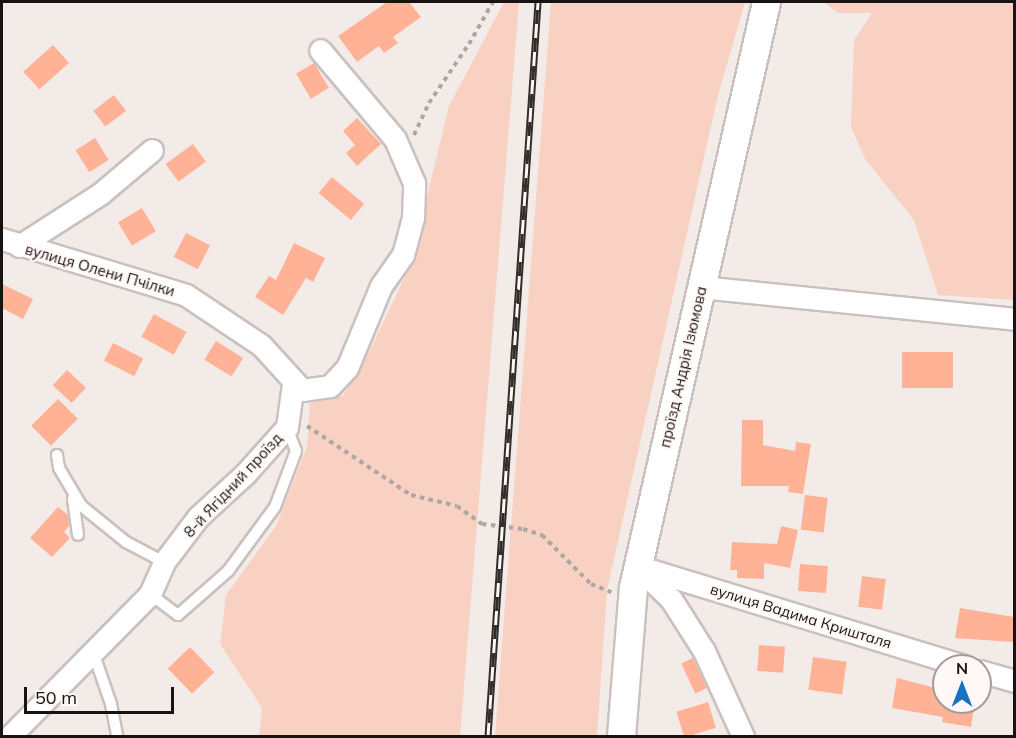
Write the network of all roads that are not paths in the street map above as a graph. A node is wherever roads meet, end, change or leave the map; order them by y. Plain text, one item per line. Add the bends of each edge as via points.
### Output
1 (766, 2) edge
2 (320, 50) dead end
3 (152, 150) dead end
4 (10, 243) edge
5 (701, 286) junction
6 (1014, 319) edge
7 (293, 384) junction
8 (288, 420) junction
9 (57, 455) dead end
10 (73, 499) junction
11 (78, 535) dead end
12 (164, 562) junction
13 (637, 566) junction
14 (150, 594) junction
15 (93, 652) junction
16 (932, 656) edge
17 (992, 675) edge
18 (1014, 681) edge
19 (10, 736) edge
20 (117, 736) edge
21 (621, 736) edge
22 (742, 736) edge

1 - 5 street, проїзд Андрія Ізюмова
2 - 7 street via 405,154 415,198 403,255 381,286 340,379 318,391 302,390
3 - 4 street, вулиця Олени Пчілки via 100,194
4 - 7 street, вулиця Олени Пчілки via 186,295 261,345
5 - 6 street
5 - 13 street, проїзд Андрія Ізюмова
7 - 8 street, 8-й Ягідний проїзд
8 - 12 street, 8-й Ягідний проїзд via 245,474 198,517
8 - 14 lane via 296,450 275,507 228,571 178,615
9 - 10 lane via 59,468 81,505
10 - 11 lane
10 - 12 lane via 126,542
12 - 14 street, 8-й Ягідний проїзд
13 - 16 street, вулиця Вадима Кришталя
13 - 21 street, проїзд Андрія Ізюмова via 628,628
13 - 22 street via 670,599 704,651
14 - 15 street, 8-й Ягідний проїзд
15 - 19 street, 8-й Ягідний проїзд
15 - 20 lane via 111,704
17 - 18 street

